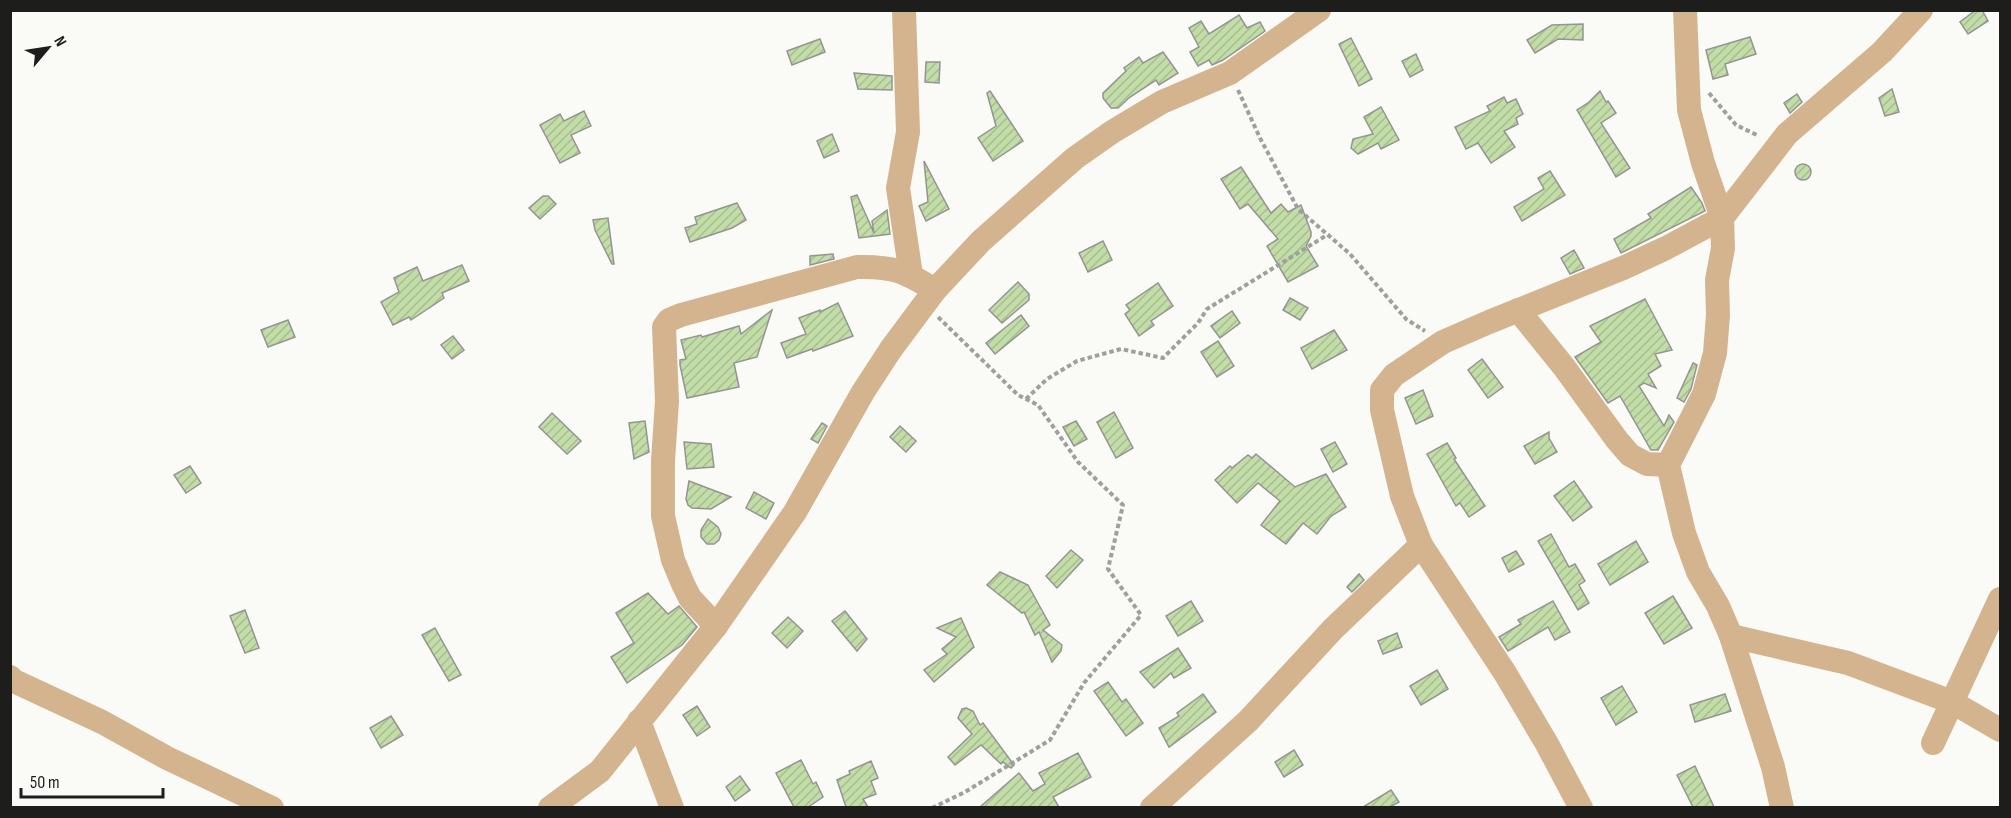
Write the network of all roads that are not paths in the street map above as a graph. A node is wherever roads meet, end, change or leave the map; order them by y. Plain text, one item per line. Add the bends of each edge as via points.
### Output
1 (904, 10) edge
2 (1319, 10) edge
3 (1685, 10) edge
4 (1921, 10) edge
5 (1722, 218) junction
6 (911, 275) junction
7 (930, 297) junction
8 (1518, 310) junction
9 (1668, 465) junction
10 (1421, 545) junction
11 (2001, 598) edge
12 (716, 626) junction
13 (1731, 636) junction
14 (10, 677) edge
15 (1952, 702) junction
16 (639, 721) junction
17 (2001, 730) edge
18 (1933, 743) dead end
19 (272, 807) edge
20 (550, 807) edge
21 (672, 807) edge
22 (1152, 807) edge
23 (1581, 807) edge
24 (1782, 807) edge

1 - 6 street via 908,132 898,188
2 - 7 street via 1230,73 1162,102 1075,158 981,241
3 - 5 street via 1692,127
4 - 5 street via 1882,52 1787,134
5 - 8 street via 1623,268
5 - 9 street via 1715,353 1704,394
6 - 7 street
6 - 12 street via 880,266 857,267 681,315 664,327 667,401 663,516 683,584 690,598
7 - 12 street via 863,392 795,512
8 - 9 street via 1630,455 1647,464
8 - 10 street via 1443,342 1394,375 1382,390 1382,410 1402,496
9 - 13 street via 1698,572
10 - 22 street via 1333,629 1248,721
10 - 23 street via 1505,673
11 - 15 street
12 - 16 street
13 - 15 street via 1848,663
13 - 24 street
14 - 19 street
15 - 17 street
15 - 18 street
16 - 20 street via 600,771
16 - 21 street

